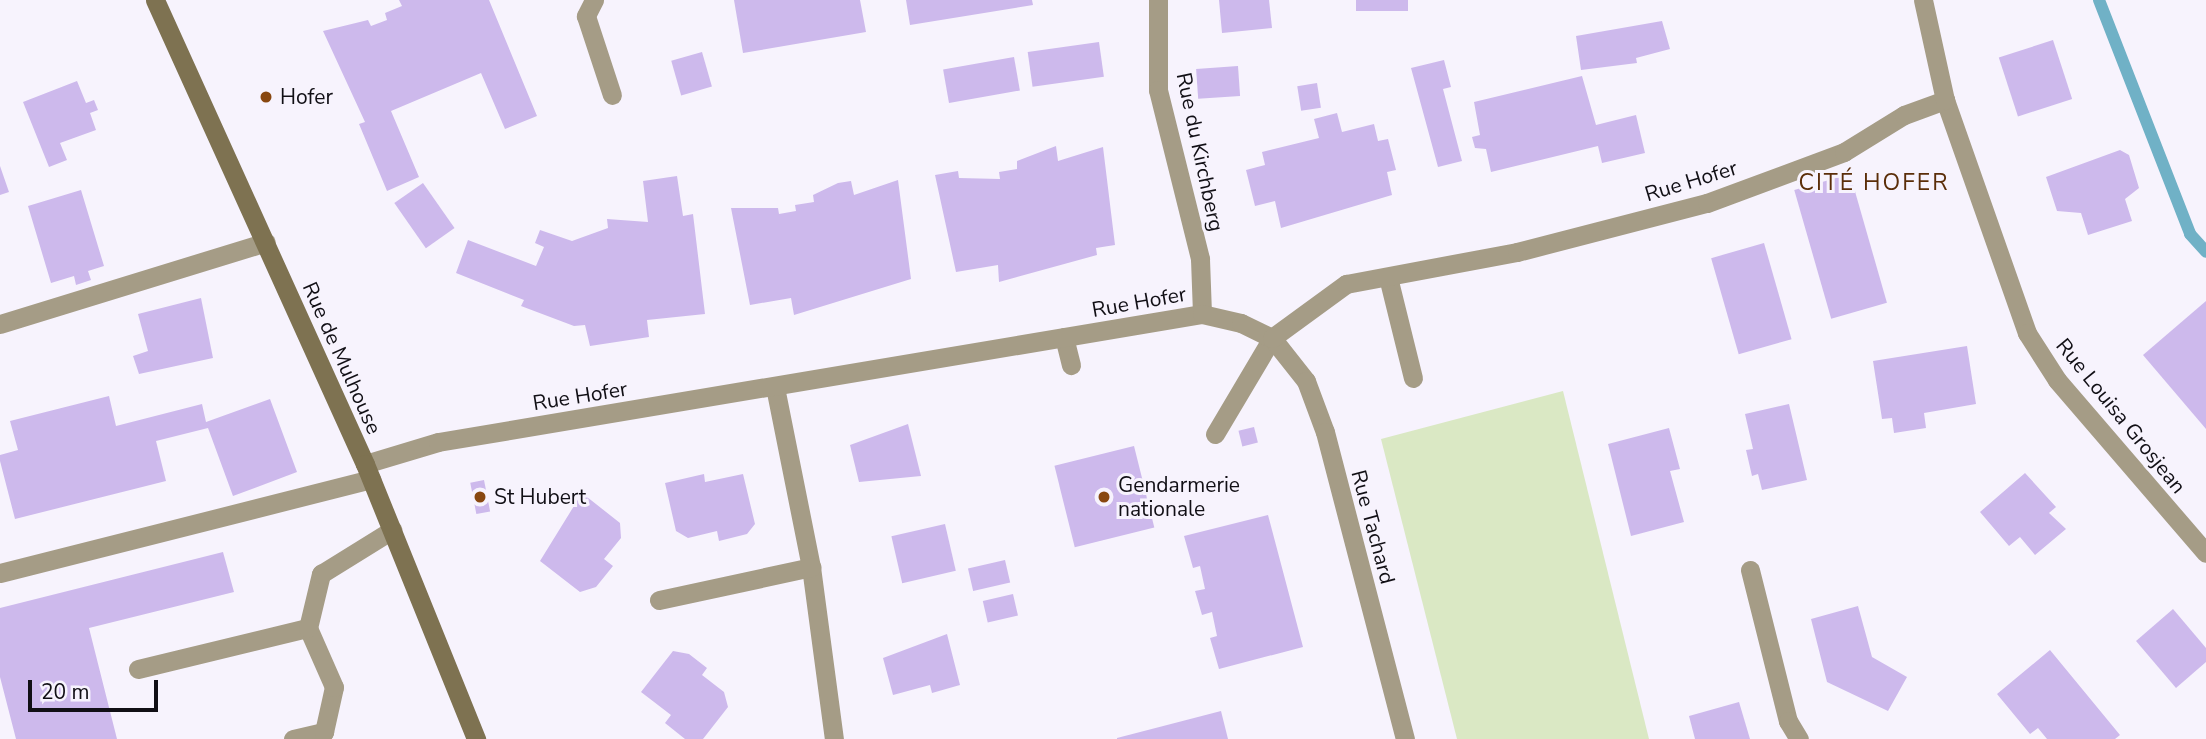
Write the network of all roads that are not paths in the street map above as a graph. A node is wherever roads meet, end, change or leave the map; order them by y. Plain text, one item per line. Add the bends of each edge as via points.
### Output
1 (155, 0) edge
2 (594, 0) edge
3 (1158, 0) edge
4 (1923, 0) edge
5 (612, 95) dead end
6 (1945, 100) junction
7 (266, 242) junction
8 (1388, 277) junction
9 (1202, 314) junction
10 (0, 324) edge
11 (1065, 337) junction
12 (1272, 338) junction
13 (1071, 365) dead end
14 (1413, 378) dead end
15 (775, 387) junction
16 (1215, 434) dead end
17 (368, 472) junction
18 (392, 530) junction
19 (2206, 553) edge
20 (811, 567) junction
21 (1750, 570) dead end
22 (0, 573) edge
23 (659, 600) dead end
24 (308, 628) junction
25 (138, 669) dead end
26 (293, 739) edge
27 (476, 739) edge
28 (834, 739) edge
29 (1405, 739) edge
30 (1799, 739) edge

1 - 7 main road, Rue de Mulhouse
2 - 5 street via 586,16
3 - 9 street, Rue du Kirchberg via 1158,90 1200,259
4 - 6 street
6 - 8 street, Rue Hofer via 1904,115 1844,152 1707,203 1517,252
6 - 19 street, Rue Louisa Grosjean via 2027,333 2057,380
7 - 10 street
7 - 17 main road, Rue de Mulhouse
8 - 12 street, Rue Hofer via 1346,284
8 - 14 street
9 - 11 street, Rue Hofer
9 - 12 street, Rue Hofer via 1241,323
11 - 13 street
11 - 15 street, Rue Hofer
12 - 16 street
12 - 29 street, Rue Tachard via 1306,381 1325,432
15 - 17 street, Rue Hofer via 438,442
15 - 20 street
17 - 18 main road, Rue de Mulhouse
17 - 22 street, Rue Hofer
18 - 24 street via 321,574
18 - 27 main road, Rue de Mulhouse
20 - 23 street
20 - 28 street
21 - 30 street via 1788,721
24 - 25 street
24 - 26 street via 334,687 324,732

